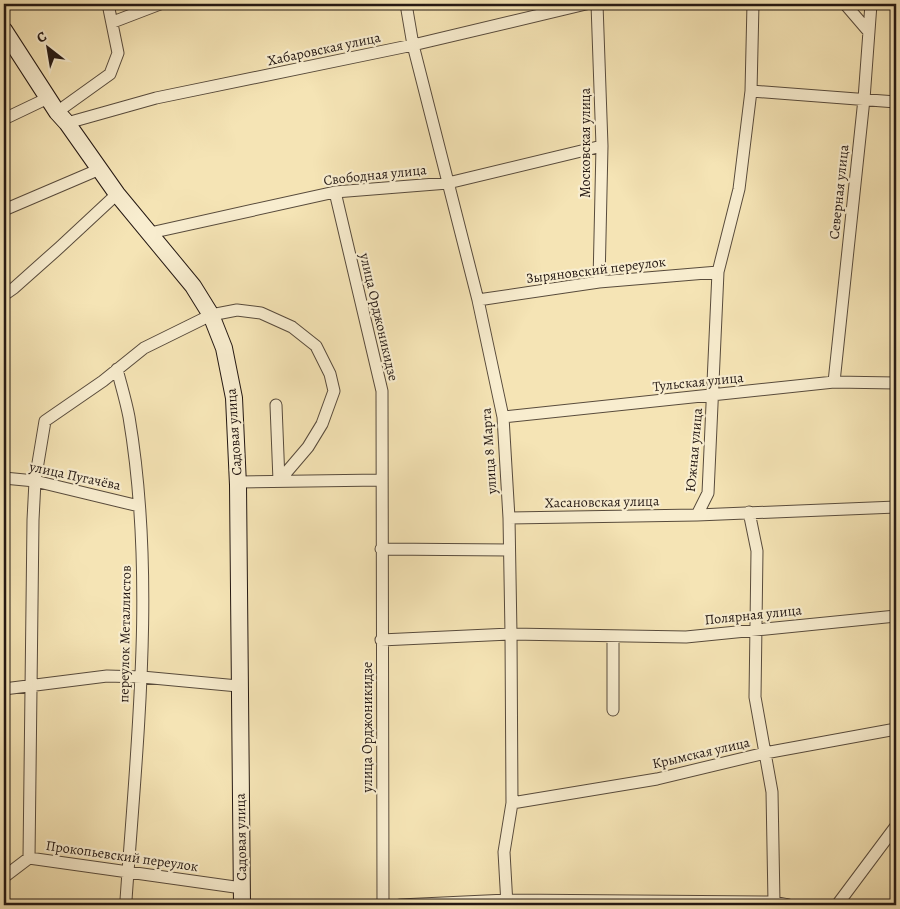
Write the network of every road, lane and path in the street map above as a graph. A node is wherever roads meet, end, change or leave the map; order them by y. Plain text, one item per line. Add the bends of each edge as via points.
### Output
1 (108, 4) edge
2 (160, 4) edge
3 (406, 4) edge
4 (586, 4) edge
5 (597, 4) edge
6 (753, 4) edge
7 (846, 4) edge
8 (871, 4) edge
9 (113, 22) junction
10 (4, 30) edge
11 (869, 32) junction
12 (413, 46) junction
13 (751, 91) junction
14 (864, 99) junction
15 (896, 102) edge
16 (57, 111) junction
17 (4, 119) edge
18 (602, 146) junction
19 (100, 169) junction
20 (448, 183) junction
21 (335, 192) junction
22 (117, 194) junction
23 (4, 210) edge
24 (150, 233) junction
25 (718, 272) junction
26 (599, 282) junction
27 (4, 295) edge
28 (478, 300) junction
29 (211, 315) junction
30 (117, 370) junction
31 (834, 382) junction
32 (896, 383) edge
33 (714, 395) junction
34 (276, 405) dead end
35 (503, 416) junction
36 (4, 478) edge
37 (382, 480) junction
38 (35, 481) junction
39 (279, 481) junction
40 (238, 482) junction
41 (139, 506) junction
42 (896, 507) edge
43 (749, 512) junction
44 (697, 515) junction
45 (509, 518) junction
46 (381, 549) junction
47 (509, 550) junction
48 (896, 616) edge
49 (757, 630) junction
50 (511, 634) junction
51 (613, 636) junction
52 (381, 640) junction
53 (142, 677) junction
54 (31, 686) junction
55 (238, 686) junction
56 (4, 689) edge
57 (613, 710) dead end
58 (896, 730) edge
59 (765, 753) junction
60 (512, 803) junction
61 (896, 826) edge
62 (29, 858) junction
63 (127, 873) junction
64 (4, 877) edge
65 (242, 888) junction
66 (126, 900) dead end
67 (774, 902) junction
68 (507, 903) edge
69 (242, 905) edge
70 (383, 905) edge
71 (400, 905) edge
72 (789, 905) edge
73 (837, 905) edge

1 - 9 street
2 - 9 street
3 - 12 street, улица 8 Марта
4 - 12 street, Хабаровская улица
5 - 18 street, Московская улица
6 - 13 street, Южная улица
7 - 11 street
8 - 11 street, Северная улица
9 - 16 street via 118,53 110,74
10 - 16 street, Садовая улица
11 - 14 street, Северная улица
12 - 16 street, Хабаровская улица via 156,98
12 - 20 street, улица 8 Марта
13 - 14 street
13 - 25 street, Южная улица via 739,189
14 - 15 street
14 - 31 street, Северная улица
16 - 17 street
16 - 19 street, Садовая улица
18 - 20 street, Свободная улица
18 - 26 street, Московская улица
19 - 22 street, Садовая улица
19 - 23 street
20 - 21 street, Свободная улица
20 - 28 street, улица 8 Марта
21 - 24 street, Свободная улица
21 - 37 street, улица Орджоникидзе via 382,391
22 - 24 street, Садовая улица
22 - 27 street
24 - 29 street, Садовая улица via 193,286
25 - 26 street, Зыряновский переулок
25 - 33 street, Южная улица
26 - 28 street, Зыряновский переулок
28 - 35 street, улица 8 Марта
29 - 30 street via 144,348
29 - 39 street via 237,310 261,313 292,327 316,346 330,374 334,391 322,424 308,447
29 - 40 street, Садовая улица via 224,348 234,398
30 - 38 street via 45,421
30 - 41 street, переулок Металлистов via 129,416
31 - 32 street, Тульская улица
31 - 33 street, Тульская улица
33 - 35 street, Тульская улица
33 - 44 street, Южная улица via 708,493
34 - 39 street
35 - 45 street, улица 8 Марта
36 - 38 street, улица Пугачёва
37 - 39 street
37 - 46 street, улица Орджоникидзе
38 - 41 street, улица Пугачёва
38 - 54 street
39 - 40 street
40 - 55 street, Садовая улица
41 - 53 street, переулок Металлистов
42 - 43 street
43 - 44 street
43 - 49 street via 757,552
44 - 45 street, Хасановская улица
45 - 47 street, улица 8 Марта
46 - 47 street
46 - 52 street, улица Орджоникидзе
47 - 50 street, улица 8 Марта
48 - 49 street, Полярная улица
49 - 51 street, Полярная улица via 686,637
49 - 59 street via 755,697
50 - 51 street, Полярная улица
50 - 52 street, Полярная улица
50 - 60 street, улица 8 Марта
51 - 57 street
52 - 70 street, улица Орджоникидзе
53 - 54 street via 107,676
53 - 55 street
53 - 63 street, переулок Металлистов
54 - 56 street
54 - 62 street
55 - 65 street, Садовая улица
58 - 59 street, Крымская улица
59 - 60 street, Крымская улица via 657,779
59 - 67 street via 772,792
60 - 68 street, улица 8 Марта via 504,852
61 - 73 street
62 - 63 street, Прокопьевский переулок
62 - 64 street, Прокопьевский переулок
63 - 65 street, Прокопьевский переулок
63 - 66 street, переулок Металлистов
65 - 69 street, Садовая улица
67 - 68 street
67 - 72 street
68 - 71 street

